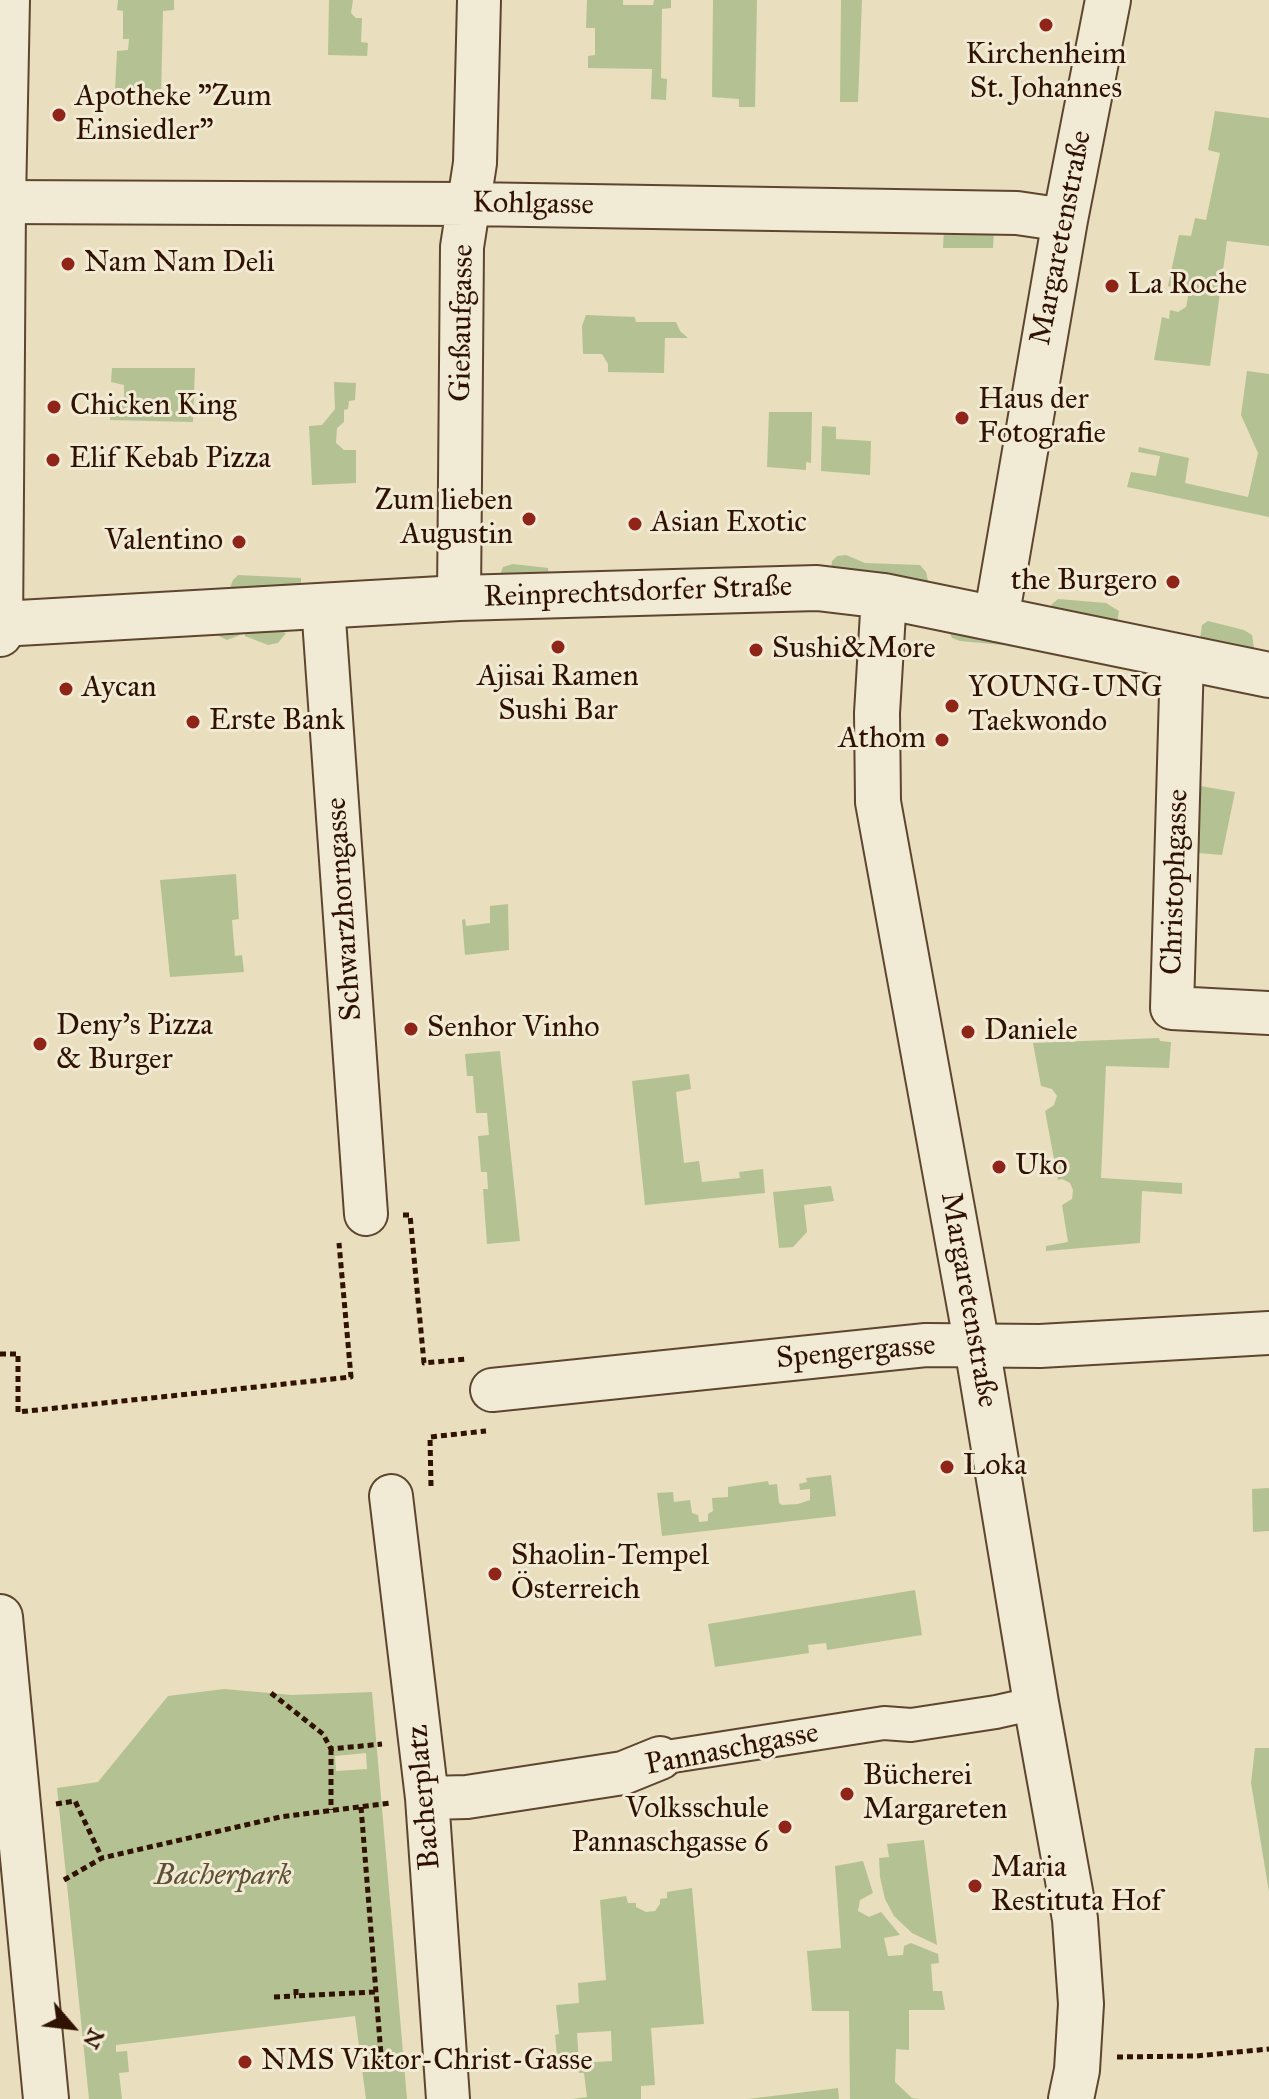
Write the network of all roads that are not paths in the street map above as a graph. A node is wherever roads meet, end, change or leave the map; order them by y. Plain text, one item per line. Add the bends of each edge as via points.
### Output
1 (7, 0) edge
2 (479, 0) edge
3 (1108, 0) edge
4 (1, 202) edge
5 (469, 204) junction
6 (1065, 220) junction
7 (884, 596) junction
8 (459, 598) junction
9 (323, 605) junction
10 (996, 619) junction
11 (0, 624) edge
12 (0, 634) edge
13 (1182, 658) junction
14 (1269, 675) edge
15 (1269, 1013) edge
16 (366, 1214) road end
17 (1269, 1333) edge
18 (977, 1346) junction
19 (492, 1390) road end
20 (391, 1496) road end
21 (0, 1617) edge
22 (1036, 1703) junction
23 (660, 1758) joint
24 (427, 1798) junction
25 (447, 2080) edge
26 (46, 2099) edge
27 (1071, 2099) edge

1 - 4 street
2 - 5 street, Gießaufgasse
3 - 6 street, Margaretenstraße
4 - 5 street, Kohlgasse
4 - 11 street
5 - 6 street, Kohlgasse via 1017,213
5 - 8 street, Gießaufgasse via 462,247
6 - 10 street, Margaretenstraße
7 - 8 street, Reinprechtsdorfer Straße via 817,588
7 - 10 street, Reinprechtsdorfer Straße
7 - 18 street, Margaretenstraße via 878,802
8 - 9 street, Reinprechtsdorfer Straße
9 - 11 street, Reinprechtsdorfer Straße
9 - 16 street, Schwarzhorngasse
10 - 13 street, Reinprechtsdorfer Straße
11 - 12 street
13 - 14 street, Reinprechtsdorfer Straße
13 - 15 street, Christophgasse via 1172,1008
17 - 18 street, Spengergasse
18 - 19 street, Spengergasse via 926,1345
18 - 22 street, Margaretenstraße
20 - 24 street, Bacherplatz
21 - 26 street
22 - 23 street, Pannaschgasse
22 - 27 street, Margaretenstraße via 1075,1919 1081,2004
23 - 24 street, Pannaschgasse via 623,1773 467,1797
24 - 25 street, Bacherplatz

